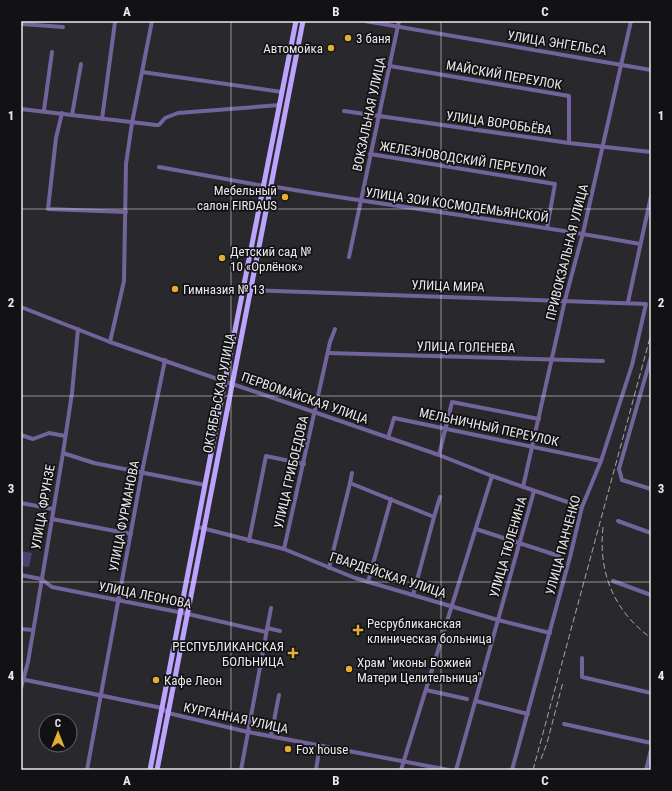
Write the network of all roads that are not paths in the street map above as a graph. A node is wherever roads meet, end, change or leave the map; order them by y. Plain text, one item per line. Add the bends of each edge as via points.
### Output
1 (152, 21) edge
2 (296, 21) edge
3 (303, 21) edge
4 (365, 21) edge
5 (399, 21) edge
6 (631, 21) edge
7 (115, 22) dead end
8 (21, 24) edge
9 (398, 26) junction
10 (63, 27) dead end
11 (52, 52) dead end
12 (622, 63) junction
13 (81, 64) dead end
14 (390, 66) junction
15 (651, 70) edge
16 (142, 72) junction
17 (282, 92) junction
18 (280, 105) junction
19 (21, 108) edge
20 (44, 110) junction
21 (344, 111) dead end
22 (62, 113) junction
23 (72, 115) junction
24 (379, 116) junction
25 (102, 119) junction
26 (132, 123) junction
27 (569, 143) junction
28 (602, 146) junction
29 (651, 152) edge
30 (370, 154) junction
31 (159, 167) dead end
32 (264, 186) junction
33 (270, 186) junction
34 (651, 196) edge
35 (360, 202) junction
36 (126, 212) junction
37 (547, 228) junction
38 (583, 233) junction
39 (640, 244) junction
40 (349, 257) dead end
41 (250, 290) junction
42 (564, 300) junction
43 (628, 302) junction
44 (646, 304) joint
45 (21, 308) edge
46 (78, 329) junction
47 (335, 329) dead end
48 (110, 342) junction
49 (328, 353) junction
50 (651, 357) edge
51 (552, 359) junction
52 (165, 360) junction
53 (604, 361) dead end
54 (224, 381) junction
55 (232, 384) junction
56 (314, 412) junction
57 (539, 419) junction
58 (445, 428) junction
59 (21, 434) edge
60 (65, 436) junction
61 (388, 438) junction
62 (533, 447) junction
63 (63, 453) junction
64 (439, 455) junction
65 (601, 461) junction
66 (304, 464) junction
67 (142, 472) junction
68 (352, 473) dead end
69 (492, 476) junction
70 (350, 483) junction
71 (205, 485) junction
72 (523, 487) junction
73 (651, 489) edge
74 (534, 491) junction
75 (440, 497) dead end
76 (391, 499) junction
77 (21, 503) edge
78 (582, 507) junction
79 (53, 509) junction
80 (434, 517) junction
81 (52, 519) junction
82 (618, 521) dead end
83 (198, 527) junction
84 (205, 529) junction
85 (476, 529) junction
86 (651, 533) edge
87 (131, 534) junction
88 (249, 541) junction
89 (520, 543) junction
90 (284, 549) junction
91 (559, 556) dead end
92 (329, 568) junction
93 (21, 575) edge
94 (41, 579) junction
95 (613, 581) dead end
96 (368, 582) junction
97 (413, 595) junction
98 (651, 595) edge
99 (118, 600) junction
100 (452, 607) junction
101 (272, 608) dead end
102 (181, 613) junction
103 (188, 614) junction
104 (498, 620) junction
105 (21, 629) edge
106 (34, 630) junction
107 (267, 630) junction
108 (280, 631) dead end
109 (550, 633) junction
110 (582, 658) dead end
111 (22, 679) edge
112 (21, 688) edge
113 (426, 690) junction
114 (651, 693) edge
115 (101, 694) junction
116 (279, 695) dead end
117 (467, 699) dead end
118 (476, 701) junction
119 (162, 708) junction
120 (168, 713) junction
121 (528, 714) junction
122 (564, 724) dead end
123 (248, 732) junction
124 (271, 736) junction
125 (651, 744) edge
126 (320, 745) junction
127 (651, 750) edge
128 (403, 762) junction
129 (88, 770) edge
130 (150, 770) edge
131 (157, 770) edge
132 (241, 770) edge
133 (316, 770) edge
134 (401, 770) edge
135 (449, 770) edge
136 (456, 770) edge
137 (512, 770) edge
138 (646, 770) edge

1 - 16 street
2 - 17 main road, ОКТЯБРЬСКАЯ УЛИЦА
3 - 33 main road, ОКТЯБРЬСКАЯ УЛИЦА
4 - 9 street, УЛИЦА ЭНГЕЛЬСА
5 - 9 street, ВОКЗАЛЬНАЯ УЛИЦА
6 - 12 street, ПРИВОКЗАЛЬНАЯ УЛИЦА
7 - 25 street
8 - 10 street
9 - 12 street, УЛИЦА ЭНГЕЛЬСА
9 - 14 street, ВОКЗАЛЬНАЯ УЛИЦА
11 - 20 street
12 - 15 street, УЛИЦА ЭНГЕЛЬСА
12 - 28 street, ПРИВОКЗАЛЬНАЯ УЛИЦА
13 - 23 street
14 - 24 street, ВОКЗАЛЬНАЯ УЛИЦА
14 - 27 street, МАЙСКИЙ ПЕРЕУЛОК via 569,96
16 - 17 street
16 - 26 street
17 - 18 main road, ОКТЯБРЬСКАЯ УЛИЦА
18 - 26 street via 178,113 165,118 160,125
18 - 32 main road, ОКТЯБРЬСКАЯ УЛИЦА
19 - 20 street
20 - 22 street
21 - 24 street, УЛИЦА ВОРОБЬЁВА
22 - 23 street
22 - 36 street via 56,138 48,209
23 - 25 street
24 - 27 street, УЛИЦА ВОРОБЬЁВА
24 - 30 street, ВОКЗАЛЬНАЯ УЛИЦА
25 - 26 street
26 - 36 street via 126,164
27 - 28 street, УЛИЦА ВОРОБЬЁВА
28 - 29 street, УЛИЦА ВОРОБЬЁВА
28 - 38 street, ПРИВОКЗАЛЬНАЯ УЛИЦА
30 - 35 street, ВОКЗАЛЬНАЯ УЛИЦА
30 - 37 street, ЖЕЛЕЗНОВОДСКИЙ ПЕРЕУЛОК via 555,184
31 - 32 street
32 - 54 main road, ОКТЯБРЬСКАЯ УЛИЦА
33 - 35 street, УЛИЦА ЗОИ КОСМОДЕМЬЯНСКОЙ
33 - 41 main road, ОКТЯБРЬСКАЯ УЛИЦА
34 - 39 street
35 - 37 street, УЛИЦА ЗОИ КОСМОДЕМЬЯНСКОЙ
35 - 40 street, ВОКЗАЛЬНАЯ УЛИЦА
36 - 48 street via 124,280
37 - 38 street, УЛИЦА ЗОИ КОСМОДЕМЬЯНСКОЙ
38 - 39 street, УЛИЦА ЗОИ КОСМОДЕМЬЯНСКОЙ
38 - 42 street, ПРИВОКЗАЛЬНАЯ УЛИЦА
39 - 43 street
41 - 42 street, УЛИЦА МИРА
41 - 55 main road, ОКТЯБРЬСКАЯ УЛИЦА
42 - 43 street, УЛИЦА МИРА
42 - 51 street, ПРИВОКЗАЛЬНАЯ УЛИЦА
43 - 44 street, УЛИЦА МИРА
44 - 65 street, УЛИЦА ПАНЧЕНКО via 632,365
45 - 46 street, ПЕРВОМАЙСКАЯ УЛИЦА
46 - 48 street, ПЕРВОМАЙСКАЯ УЛИЦА
46 - 60 street, УЛИЦА ФРУНЗЕ
47 - 49 street, УЛИЦА ГРИБОЕДОВА
48 - 52 street, ПЕРВОМАЙСКАЯ УЛИЦА
49 - 51 street, УЛИЦА ГОЛЕНЕВА
49 - 56 street, УЛИЦА ГРИБОЕДОВА
50 - 73 street via 619,469 622,480
51 - 53 street, УЛИЦА ГОЛЕНЕВА
51 - 57 street, ПРИВОКЗАЛЬНАЯ УЛИЦА
52 - 54 street, ПЕРВОМАЙСКАЯ УЛИЦА
52 - 67 street, УЛИЦА ФУРМАНОВА
54 - 55 street, ПЕРВОМАЙСКАЯ УЛИЦА
54 - 71 main road, ОКТЯБРЬСКАЯ УЛИЦА
55 - 56 street, ПЕРВОМАЙСКАЯ УЛИЦА
55 - 84 main road, ОКТЯБРЬСКАЯ УЛИЦА
56 - 61 street, ПЕРВОМАЙСКАЯ УЛИЦА
56 - 66 street, УЛИЦА ГРИБОЕДОВА
57 - 58 street via 452,402
57 - 62 street, ПРИВОКЗАЛЬНАЯ УЛИЦА
58 - 61 street, МЕЛЬНИЧНЫЙ ПЕРЕУЛОК via 394,418
58 - 62 street, МЕЛЬНИЧНЫЙ ПЕРЕУЛОК
58 - 64 street
59 - 60 street via 33,438 48,433
60 - 63 street, УЛИЦА ФРУНЗЕ
61 - 64 street, ПЕРВОМАЙСКАЯ УЛИЦА
62 - 65 street, МЕЛЬНИЧНЫЙ ПЕРЕУЛОК
62 - 72 street, ПРИВОКЗАЛЬНАЯ УЛИЦА
63 - 67 street via 94,463
63 - 79 street, УЛИЦА ФРУНЗЕ
64 - 69 street, ПЕРВОМАЙСКАЯ УЛИЦА
65 - 78 street, УЛИЦА ПАНЧЕНКО
66 - 88 street via 266,456
66 - 90 street, УЛИЦА ГРИБОЕДОВА
67 - 71 street
67 - 87 street, УЛИЦА ФУРМАНОВА
68 - 70 street
69 - 72 street, ПЕРВОМАЙСКАЯ УЛИЦА
69 - 85 street
70 - 76 street
70 - 92 street
71 - 83 main road, ОКТЯБРЬСКАЯ УЛИЦА
72 - 74 street, ПЕРВОМАЙСКАЯ УЛИЦА
74 - 78 street, ПЕРВОМАЙСКАЯ УЛИЦА
74 - 89 street, УЛИЦА ТЮЛЕНИНА
75 - 80 street
76 - 80 street
76 - 96 street
77 - 79 street
78 - 109 street, УЛИЦА ПАНЧЕНКО
79 - 81 street, УЛИЦА ФРУНЗЕ
80 - 97 street
81 - 87 street
81 - 94 street, УЛИЦА ФРУНЗЕ
82 - 86 street
83 - 84 street, ГВАРДЕЙСКАЯ УЛИЦА
83 - 102 main road, ОКТЯБРЬСКАЯ УЛИЦА
84 - 88 street, ГВАРДЕЙСКАЯ УЛИЦА
84 - 103 main road, ОКТЯБРЬСКАЯ УЛИЦА
85 - 89 street
85 - 100 street
87 - 99 street, УЛИЦА ФУРМАНОВА
88 - 90 street, ГВАРДЕЙСКАЯ УЛИЦА
89 - 91 street
89 - 104 street, УЛИЦА ТЮЛЕНИНА
90 - 92 street, ГВАРДЕЙСКАЯ УЛИЦА
92 - 96 street, ГВАРДЕЙСКАЯ УЛИЦА
93 - 94 street, УЛИЦА ЛЕОНОВА
94 - 99 street, УЛИЦА ЛЕОНОВА via 52,587
94 - 106 street, УЛИЦА ФРУНЗЕ
95 - 98 street
96 - 97 street, ГВАРДЕЙСКАЯ УЛИЦА
97 - 100 street, ГВАРДЕЙСКАЯ УЛИЦА
99 - 102 street, УЛИЦА ЛЕОНОВА
99 - 115 street, УЛИЦА ФУРМАНОВА
100 - 104 street, ГВАРДЕЙСКАЯ УЛИЦА
100 - 113 street
101 - 107 street
102 - 103 street, УЛИЦА ЛЕОНОВА
102 - 119 main road, ОКТЯБРЬСКАЯ УЛИЦА
103 - 107 street, УЛИЦА ЛЕОНОВА
103 - 120 main road, ОКТЯБРЬСКАЯ УЛИЦА
104 - 109 street, ГВАРДЕЙСКАЯ УЛИЦА
104 - 118 street, УЛИЦА ТЮЛЕНИНА
105 - 106 street
106 - 111 street, УЛИЦА ФРУНЗЕ
107 - 108 street, УЛИЦА ЛЕОНОВА
107 - 123 street
109 - 121 street, УЛИЦА ПАНЧЕНКО
110 - 114 street via 582,677
111 - 112 street, УЛИЦА ФРУНЗЕ
111 - 115 street, КУРГАННАЯ УЛИЦА
113 - 117 street
113 - 128 street
115 - 119 street, КУРГАННАЯ УЛИЦА
115 - 129 street, УЛИЦА ФУРМАНОВА
116 - 124 street
118 - 121 street
118 - 136 street, УЛИЦА ТЮЛЕНИНА
119 - 120 street, КУРГАННАЯ УЛИЦА
119 - 130 main road, ОКТЯБРЬСКАЯ УЛИЦА
120 - 123 street, КУРГАННАЯ УЛИЦА
120 - 131 main road, ОКТЯБРЬСКАЯ УЛИЦА
121 - 137 street, УЛИЦА ПАНЧЕНКО
122 - 125 street
123 - 124 street, КУРГАННАЯ УЛИЦА
123 - 132 street
124 - 126 street, КУРГАННАЯ УЛИЦА
126 - 128 street, КУРГАННАЯ УЛИЦА
126 - 133 street
127 - 138 street
128 - 134 street
128 - 135 street, КУРГАННАЯ УЛИЦА

